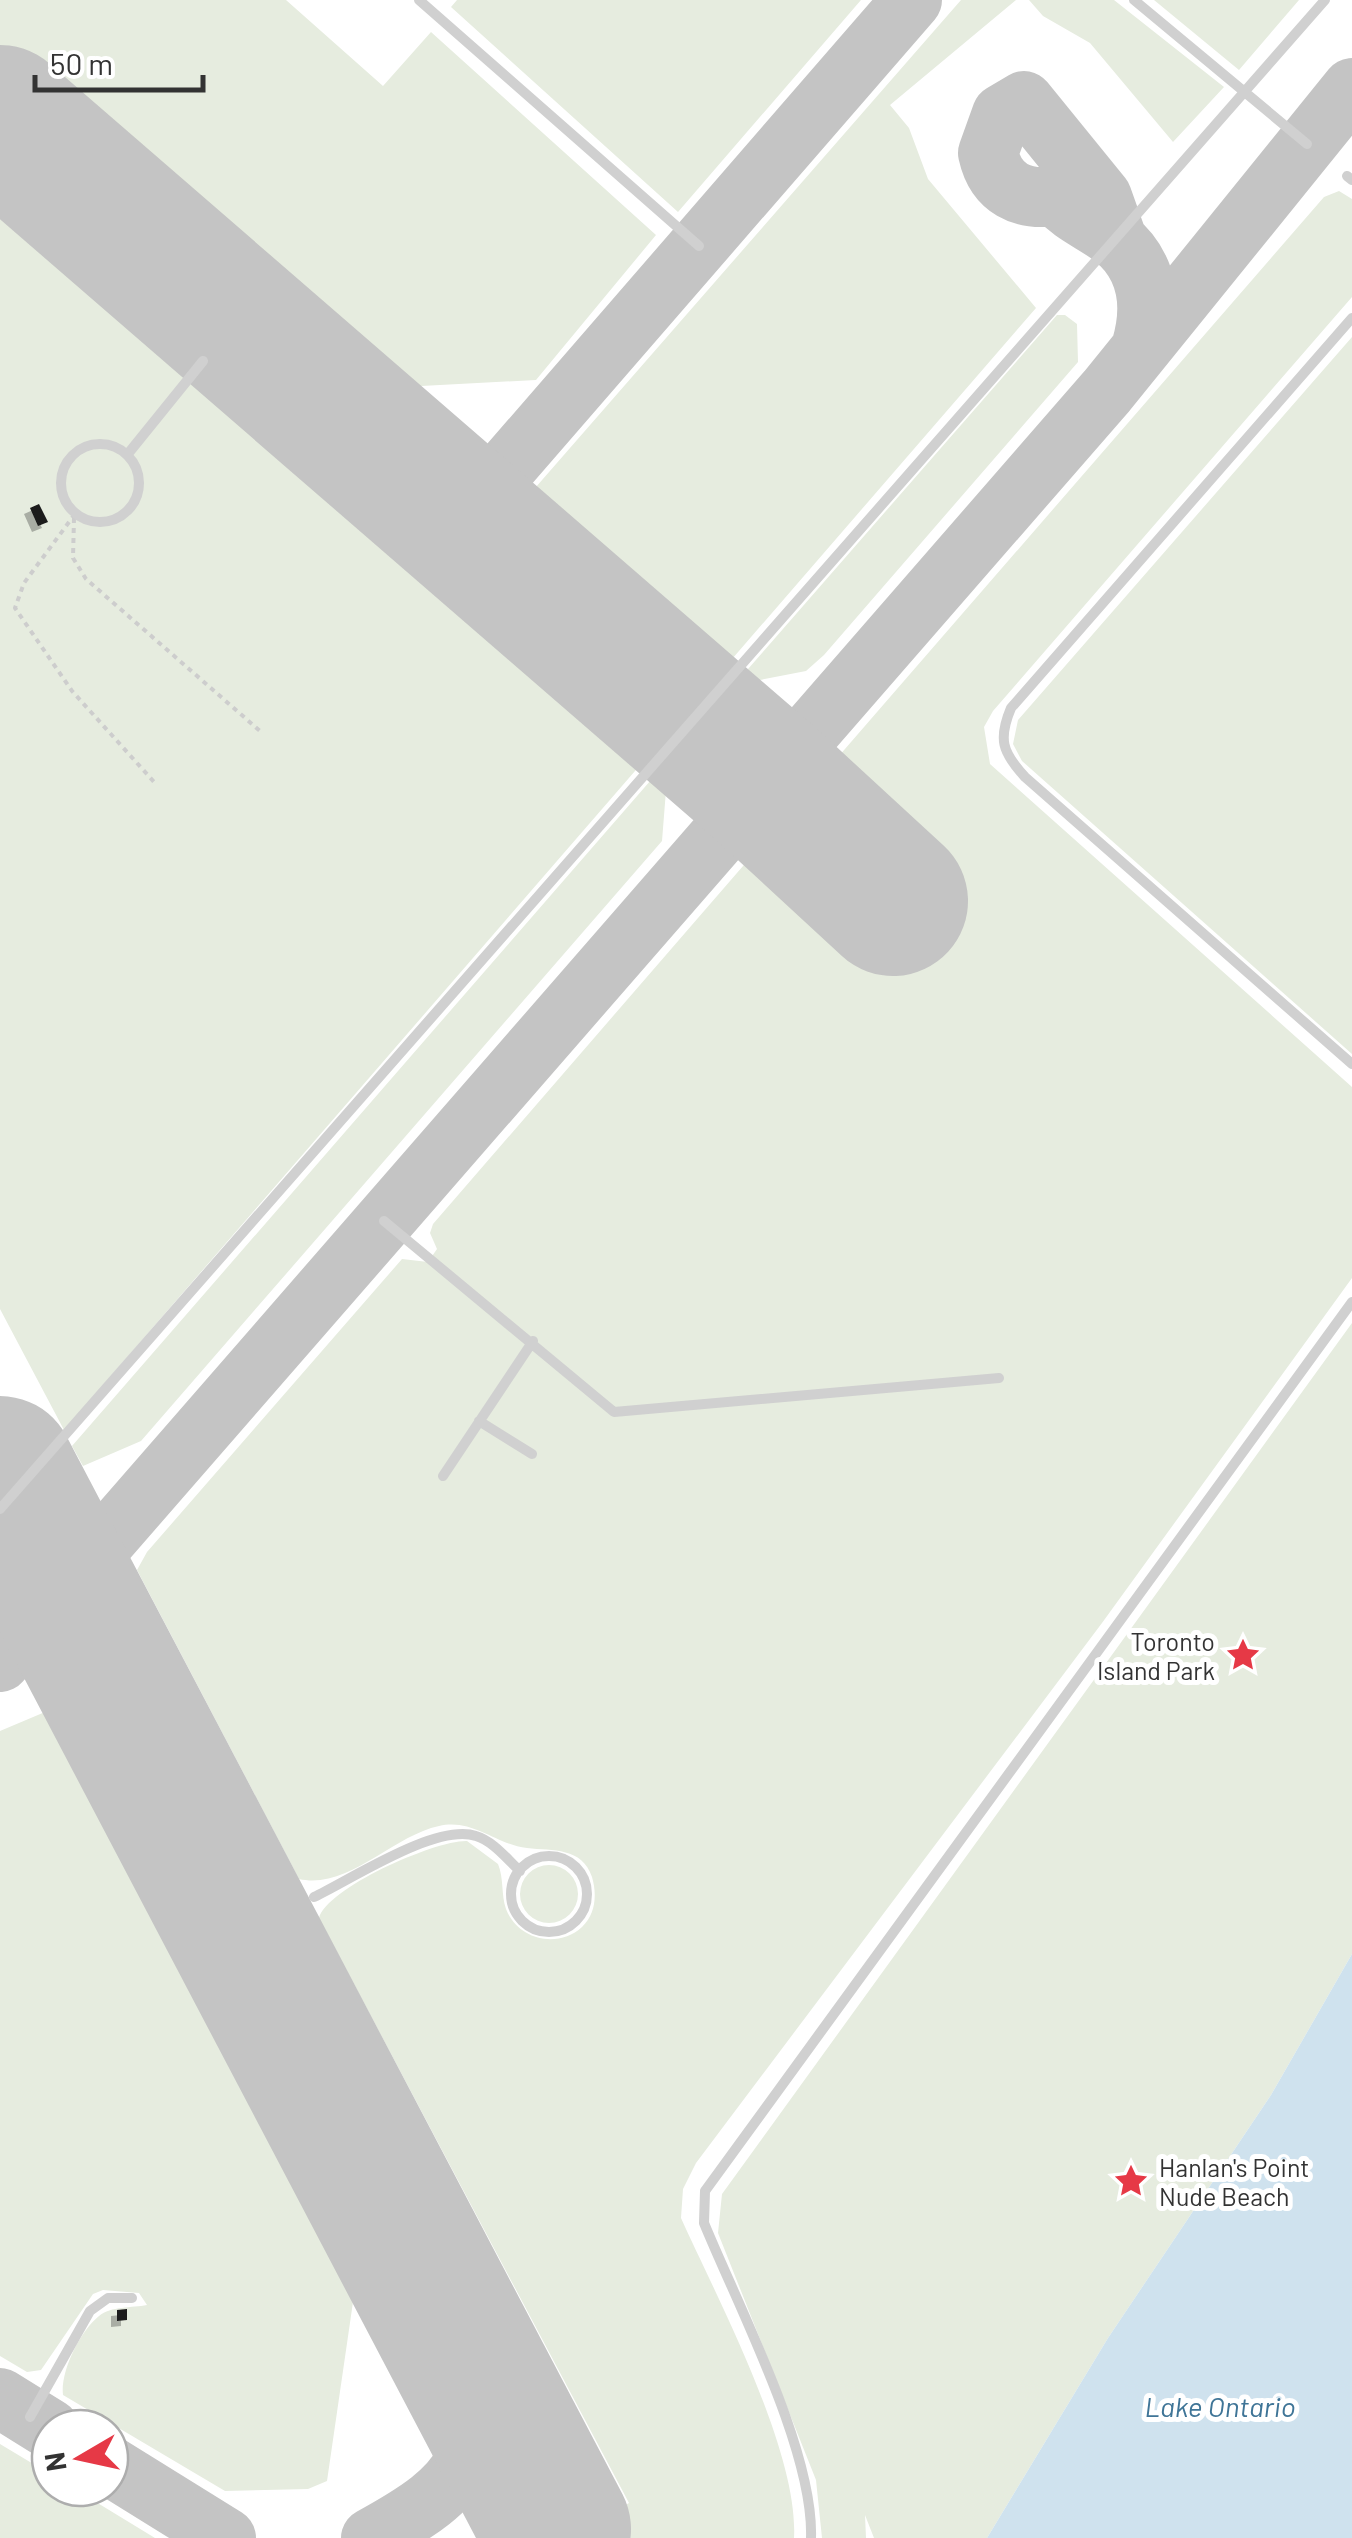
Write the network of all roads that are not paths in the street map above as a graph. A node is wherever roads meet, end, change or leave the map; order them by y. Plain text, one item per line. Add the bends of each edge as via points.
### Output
1 (420, 0) edge
2 (1134, 0) edge
3 (1325, 0) edge
4 (1247, 94) junction
5 (1307, 144) dead end
6 (699, 246) dead end
7 (1352, 318) edge
8 (203, 361) dead end
9 (127, 455) junction
10 (1352, 1064) edge
11 (384, 1221) dead end
12 (1352, 1302) edge
13 (533, 1341) junction
14 (999, 1378) dead end
15 (480, 1421) junction
16 (532, 1454) dead end
17 (443, 1476) dead end
18 (0, 1509) edge
19 (520, 1870) junction
20 (314, 1897) dead end
21 (132, 2298) dead end
22 (35, 2408) edge
23 (811, 2538) edge

1 - 6 lane
2 - 4 lane
3 - 4 lane
4 - 5 lane
4 - 18 lane via 1032,330
7 - 10 lane via 1011,708 1000,733 1005,756 1025,777
8 - 9 lane
9 - 9 lane via 138,492 124,514 100,522 75,514 62,493 70,457 104,444
11 - 13 lane
12 - 23 lane via 704,2192 704,2222 786,2422 812,2504
13 - 14 lane via 614,1412
13 - 15 lane
15 - 16 lane
15 - 17 lane
19 - 19 lane via 513,1907 529,1927 554,1932 576,1921 586,1886 574,1866 540,1858
19 - 20 lane via 476,1836 454,1835 427,1841
21 - 22 lane via 108,2298 90,2311

